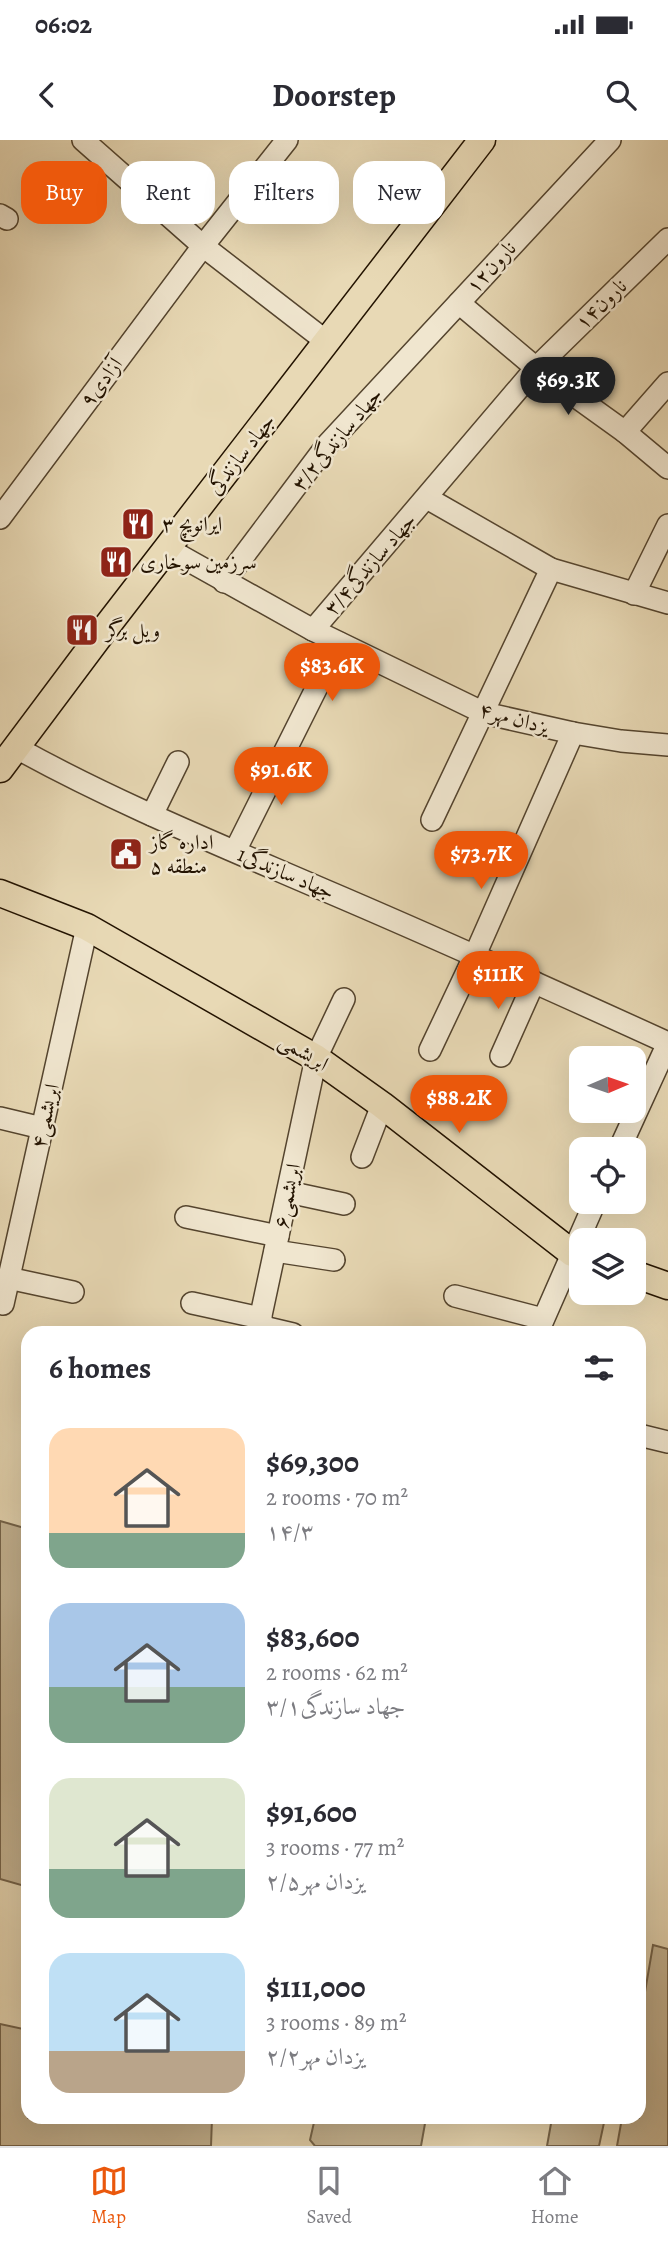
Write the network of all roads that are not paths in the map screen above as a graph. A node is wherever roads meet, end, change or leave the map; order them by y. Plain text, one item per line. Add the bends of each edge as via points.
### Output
1 (83, 140) edge
2 (287, 140) edge
3 (482, 140) edge
4 (610, 140) edge
5 (668, 239) edge
6 (203, 246) junction
7 (459, 303) junction
8 (327, 342) junction
9 (536, 368) junction
10 (668, 383) edge
11 (625, 432) junction
12 (668, 468) edge
13 (427, 498) junction
14 (0, 518) edge
15 (668, 525) edge
16 (168, 549) junction
17 (551, 569) junction
18 (224, 582) junction
19 (634, 594) junction
20 (668, 603) edge
21 (313, 630) junction
22 (338, 643) junction
23 (484, 713) junction
24 (573, 733) junction
25 (668, 745) edge
26 (15, 747) junction
27 (178, 762) dead end
28 (0, 769) edge
29 (152, 815) junction
30 (432, 820) dead end
31 (235, 851) junction
32 (0, 893) edge
33 (87, 928) junction
34 (475, 955) junction
35 (534, 982) junction
36 (344, 999) dead end
37 (668, 1043) edge
38 (430, 1050) dead end
39 (501, 1056) dead end
40 (316, 1058) junction
41 (382, 1105) junction
42 (0, 1118) edge
43 (42, 1128) junction
44 (625, 1137) edge
45 (362, 1157) dead end
46 (288, 1192) junction
47 (344, 1203) dead end
48 (186, 1217) dead end
49 (277, 1243) junction
50 (569, 1248) edge
51 (7, 1249) edge
52 (334, 1261) dead end
53 (569, 1270) edge
54 (8, 1278) junction
55 (646, 1278) edge
56 (668, 1286) edge
57 (73, 1292) dead end
58 (455, 1296) dead end
59 (192, 1303) dead end
60 (3, 1304) dead end
61 (259, 1326) edge
62 (540, 1326) edge
63 (646, 1437) edge
64 (668, 1442) edge

1 - 6 street
2 - 6 street, آزادی۹
3 - 8 main road, جهاد سازندگی
4 - 7 street, نارون۱۲
5 - 9 street, نارون۱۴
6 - 8 street
6 - 14 street, آزادی۹
7 - 9 street
7 - 18 street, ۳/۲جهاد سازندگی via 327,445
8 - 16 main road, جهاد سازندگی
9 - 11 street
9 - 13 street, نارون۱۴
10 - 11 street
11 - 12 street
13 - 17 street
13 - 21 street, ۳/۴جهاد سازندگی
15 - 19 street
16 - 18 street, یزدان مهر۴
16 - 26 main road, جهاد سازندگی
17 - 19 street
17 - 23 street
18 - 21 street, یزدان مهر۴
19 - 20 street
21 - 22 street, یزدان مهر۴
22 - 23 street, یزدان مهر۴
22 - 31 street
23 - 24 street, یزدان مهر۴
23 - 30 street
24 - 25 street, یزدان مهر۴
24 - 34 street
26 - 28 main road, جهاد سازندگی
26 - 29 street, 1جهاد سازندگی
27 - 29 street
29 - 31 street, 1جهاد سازندگی
31 - 34 street, 1جهاد سازندگی
32 - 33 main road, ابریشمی
33 - 40 main road, ابریشمی
33 - 43 street, ابریشمی۴
34 - 35 street, 1جهاد سازندگی
34 - 38 street
35 - 37 street, 1جهاد سازندگی
35 - 39 street
36 - 40 street, ابریشمی۶
37 - 44 street
40 - 41 main road, ابریشمی
40 - 46 street, ابریشمی۶
41 - 45 street
41 - 50 main road, ابریشمی
42 - 43 street
43 - 51 street, ابریشمی۴
46 - 47 street
46 - 49 street, ابریشمی۶
48 - 49 street
49 - 52 street
49 - 61 street, ابریشمی۶
51 - 54 street, ابریشمی۴
53 - 62 street
54 - 57 street
54 - 60 street, ابریشمی۴
55 - 56 main road
58 - 62 street
59 - 61 street
63 - 64 street

